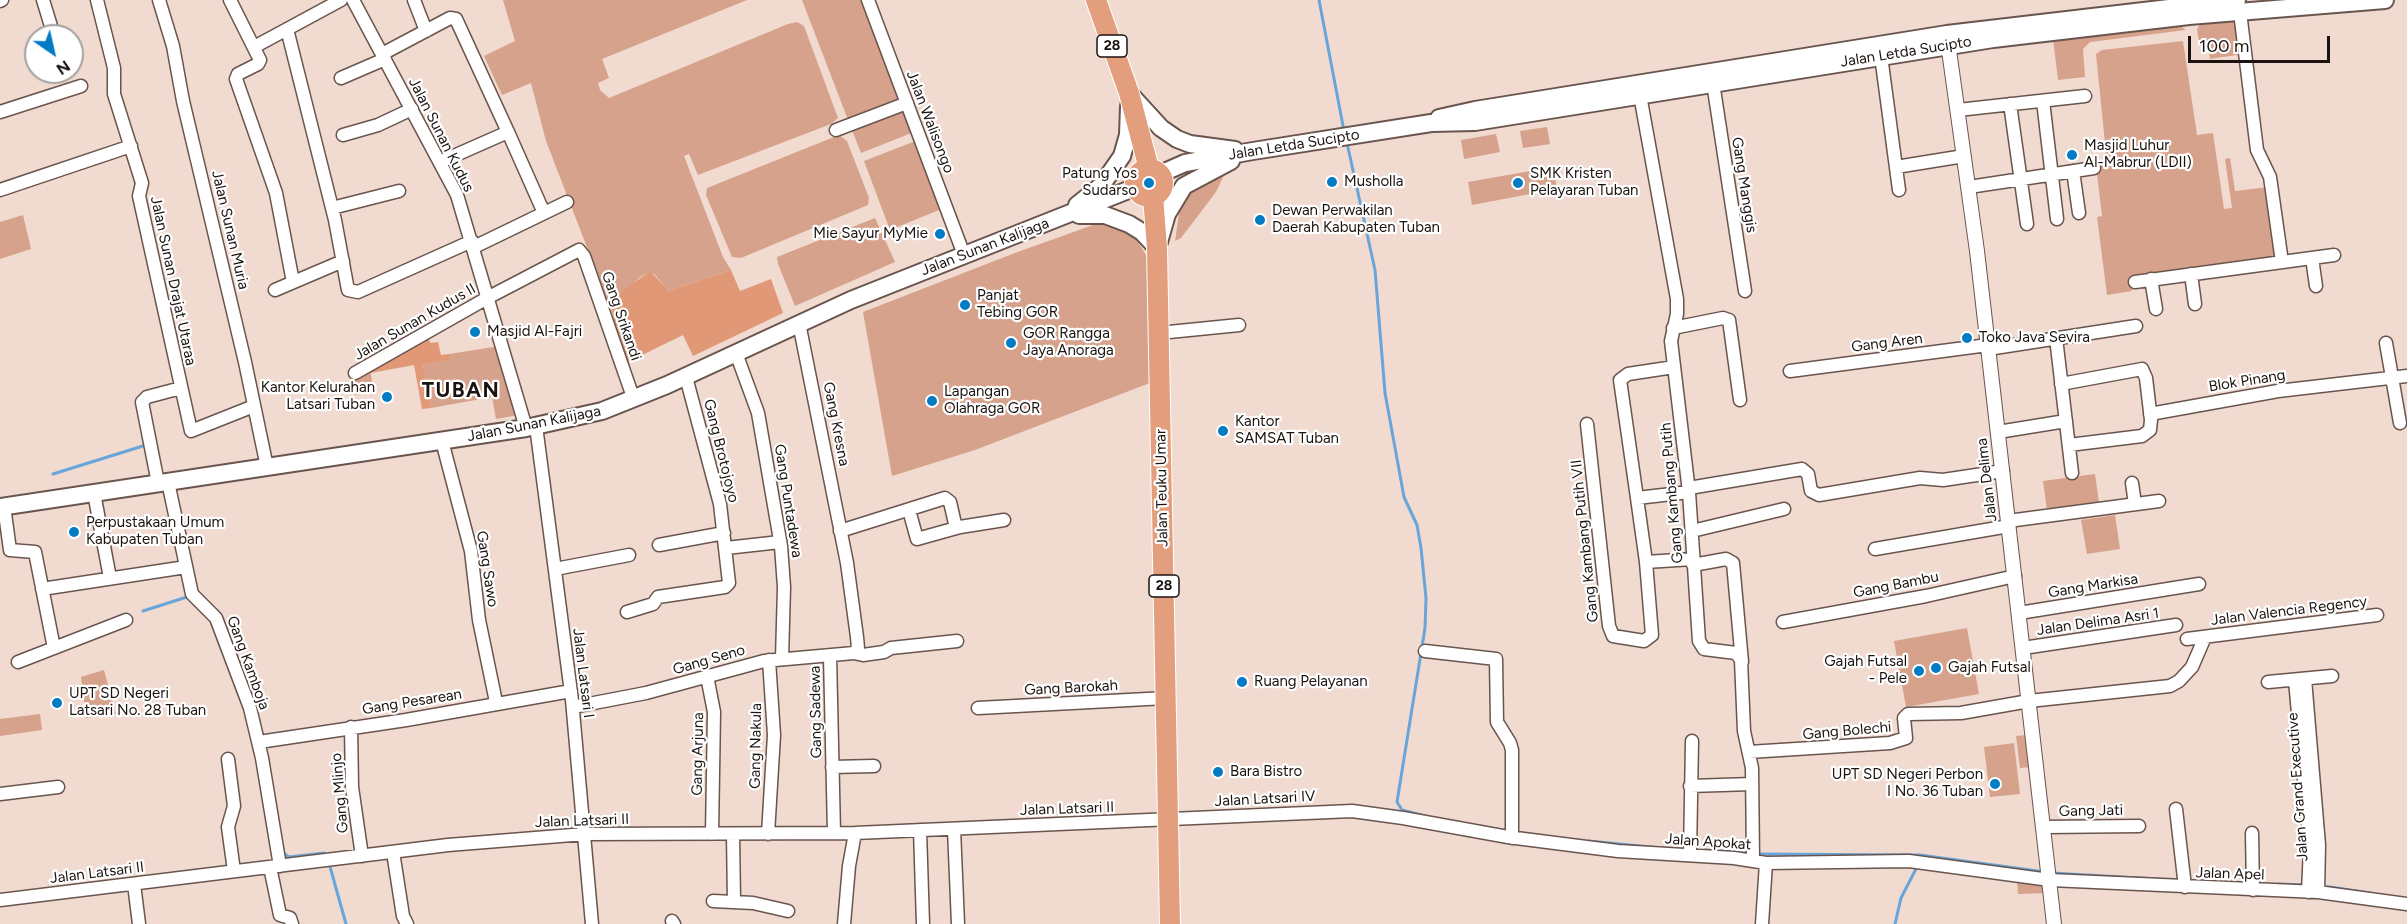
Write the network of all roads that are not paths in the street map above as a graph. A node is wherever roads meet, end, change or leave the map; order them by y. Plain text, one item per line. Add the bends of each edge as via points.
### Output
1 (43, 0) edge
2 (97, 0) edge
3 (159, 0) edge
4 (230, 0) edge
5 (341, 0) edge
6 (353, 0) edge
7 (414, 0) edge
8 (868, 0) edge
9 (1096, 0) edge
10 (2385, 0) edge
11 (317, 6) edge
12 (2239, 6) edge
13 (50, 24) edge
14 (287, 29) junction
15 (426, 32) junction
16 (1948, 39) junction
17 (254, 47) junction
18 (1881, 56) junction
19 (383, 57) junction
20 (341, 78) dead end
21 (1713, 83) junction
22 (81, 86) dead end
23 (1129, 93) junction
24 (1640, 95) junction
25 (2085, 96) dead end
26 (2043, 101) junction
27 (907, 103) junction
28 (2010, 104) junction
29 (412, 109) junction
30 (1958, 110) junction
31 (0, 112) edge
32 (1431, 123) junction
33 (836, 130) dead end
34 (508, 132) junction
35 (343, 135) dead end
36 (131, 147) junction
37 (1248, 152) junction
38 (1964, 156) junction
39 (440, 162) junction
40 (1896, 167) junction
41 (2094, 168) dead end
42 (2073, 171) junction
43 (1154, 172) junction
44 (2052, 174) junction
45 (2020, 179) junction
46 (1969, 187) junction
47 (0, 190) edge
48 (1899, 190) dead end
49 (399, 191) dead end
50 (1145, 192) junction
51 (567, 202) dead end
52 (332, 208) junction
53 (544, 213) junction
54 (2079, 213) dead end
55 (1059, 218) junction
56 (2057, 219) dead end
57 (2026, 224) dead end
58 (473, 244) junction
59 (1157, 248) junction
60 (574, 252) joint
61 (964, 255) junction
62 (2334, 255) dead end
63 (2312, 258) junction
64 (343, 261) junction
65 (2282, 262) junction
66 (2191, 274) junction
67 (2151, 279) junction
68 (293, 282) junction
69 (2135, 282) dead end
70 (2316, 286) dead end
71 (274, 290) dead end
72 (1745, 291) dead end
73 (489, 297) junction
74 (2194, 304) dead end
75 (2156, 309) dead end
76 (799, 323) junction
77 (1239, 325) dead end
78 (2136, 326) dead end
79 (1673, 328) junction
80 (1159, 333) junction
81 (2056, 338) junction
82 (2386, 343) dead end
83 (1988, 347) junction
84 (736, 353) junction
85 (1674, 367) junction
86 (1790, 371) dead end
87 (355, 373) dead end
88 (686, 376) junction
89 (2407, 376) edge
90 (2392, 377) junction
91 (2061, 384) junction
92 (180, 388) junction
93 (634, 400) junction
94 (1740, 400) dead end
95 (254, 406) junction
96 (2150, 414) junction
97 (2066, 421) junction
98 (2400, 423) dead end
99 (1587, 424) dead end
100 (531, 427) junction
101 (1998, 432) junction
102 (442, 441) junction
103 (2069, 446) junction
104 (267, 467) junction
105 (2002, 471) junction
106 (2072, 473) dead end
107 (163, 482) junction
108 (2132, 483) dead end
109 (1689, 490) junction
110 (94, 493) junction
111 (1637, 498) junction
112 (2159, 501) dead end
113 (2135, 504) junction
114 (2, 506) edge
115 (1784, 509) dead end
116 (909, 510) junction
117 (1004, 520) dead end
118 (2009, 523) junction
119 (956, 528) junction
120 (840, 531) junction
121 (1692, 531) junction
122 (724, 533) junction
123 (780, 542) junction
124 (659, 545) dead end
125 (726, 548) junction
126 (1875, 549) dead end
127 (629, 555) dead end
128 (1646, 562) junction
129 (1693, 562) junction
130 (186, 567) junction
131 (555, 569) junction
132 (2015, 576) junction
133 (110, 578) junction
134 (2199, 584) dead end
135 (42, 589) junction
136 (627, 612) dead end
137 (2019, 614) junction
138 (2377, 615) dead end
139 (126, 620) dead end
140 (1783, 622) dead end
141 (2176, 625) dead end
142 (2205, 637) junction
143 (2187, 639) dead end
144 (957, 641) dead end
145 (54, 648) junction
146 (2023, 648) junction
147 (1425, 651) dead end
148 (854, 653) junction
149 (830, 656) junction
150 (776, 659) junction
151 (18, 662) dead end
152 (1742, 662) junction
153 (707, 676) junction
154 (2332, 676) dead end
155 (2300, 679) junction
156 (2268, 682) dead end
157 (571, 691) junction
158 (1166, 698) junction
159 (2030, 701) junction
160 (496, 702) junction
161 (573, 707) junction
162 (978, 708) dead end
163 (351, 727) junction
164 (1692, 741) dead end
165 (259, 742) junction
166 (1749, 752) junction
167 (228, 759) dead end
168 (874, 766) dead end
169 (832, 767) junction
170 (1752, 783) junction
171 (1690, 786) junction
172 (58, 787) dead end
173 (0, 794) edge
174 (2176, 809) dead end
175 (1364, 812) joint
176 (1168, 820) junction
177 (2044, 826) junction
178 (2139, 826) dead end
179 (954, 829) junction
180 (920, 830) junction
181 (834, 833) junction
182 (855, 833) junction
183 (1512, 833) junction
184 (2252, 833) dead end
185 (585, 834) junction
186 (712, 834) junction
187 (733, 834) junction
188 (768, 834) junction
189 (1690, 850) junction
190 (393, 852) junction
191 (1753, 855) junction
192 (362, 856) junction
193 (1766, 863) junction
194 (275, 866) junction
195 (234, 872) junction
196 (2050, 874) junction
197 (134, 884) junction
198 (2254, 885) junction
199 (2185, 887) junction
200 (2313, 892) junction
201 (0, 900) edge
202 (713, 901) dead end
203 (734, 902) junction
204 (2407, 904) edge
205 (788, 911) dead end
206 (140, 924) edge
207 (292, 924) edge
208 (407, 924) edge
209 (592, 924) edge
210 (843, 924) edge
211 (923, 924) edge
212 (958, 924) edge
213 (1170, 924) edge
214 (1762, 924) edge
215 (2054, 924) edge

1 - 13 street
2 - 36 street, Jalan Sunan Drajat Utaraa via 114,68 114,94
3 - 95 street, Jalan Sunan Muria via 173,46
4 - 17 street
5 - 11 street
6 - 19 street, Jalan Sunan Kudus
7 - 15 street
8 - 27 street, Jalan Walisongo
9 - 23 highway, 28
10 - 12 main road, Jalan Letda Sucipto
11 - 14 street
12 - 16 main road, Jalan Letda Sucipto
12 - 65 street via 2257,150 2270,177
14 - 17 street
14 - 52 street
15 - 19 street
15 - 34 street via 450,18 457,20
16 - 18 main road, Jalan Letda Sucipto
16 - 30 street, Jalan Delima
16 - 32 main road, Jalan Letda Sucipto via 1463,112
17 - 68 street via 260,62 236,79 265,157 284,224
18 - 21 main road, Jalan Letda Sucipto
18 - 40 street
19 - 20 street
19 - 29 street, Jalan Sunan Kudus
21 - 24 main road, Jalan Letda Sucipto
21 - 72 street, Gang Manggis
22 - 31 street
23 - 37 main road via 1161,128 1177,139
23 - 43 highway, 28
23 - 55 main road via 1128,135 1117,166 1101,186
24 - 32 main road, Jalan Letda Sucipto via 1475,122
24 - 79 street, Gang Kambang Putih via 1672,267 1677,309
25 - 26 street
26 - 28 street
26 - 44 street
27 - 33 street
27 - 61 street, Jalan Walisongo
28 - 30 street
28 - 45 street
29 - 35 street
29 - 39 street, Jalan Sunan Kudus
30 - 38 street, Jalan Delima
32 - 37 main road, Jalan Letda Sucipto
34 - 39 street
34 - 53 street
36 - 47 street
36 - 92 street, Jalan Sunan Drajat Utaraa via 142,183 139,196
37 - 43 main road, Jalan Letda Sucipto
37 - 59 main road via 1184,186 1167,214
38 - 40 street
38 - 46 street, Jalan Delima
39 - 58 street, Jalan Sunan Kudus via 457,195
40 - 48 street
41 - 42 street
42 - 44 street
42 - 54 street
43 - 50 highway via 1138,175
44 - 45 street
44 - 56 street
45 - 46 street
45 - 57 street
46 - 83 street, Jalan Delima
49 - 52 street
50 - 55 main road, Jalan Sunan Kalijaga
50 - 59 highway, Jalan Teuku Umar / 28
51 - 53 street
52 - 64 street
53 - 58 street
55 - 59 main road via 1105,215 1136,228
55 - 61 main road, Jalan Sunan Kalijaga
58 - 64 street via 355,292 347,288
58 - 73 street, Jalan Sunan Kudus
59 - 80 highway, Jalan Teuku Umar / 28
60 - 73 street, Jalan Sunan Kudus II
60 - 93 street, Gang Srikandi via 583,253
61 - 76 main road, Jalan Sunan Kalijaga
62 - 63 street
63 - 65 street
63 - 70 street
64 - 68 street
65 - 66 street
66 - 67 street
66 - 74 street
67 - 69 street
67 - 75 street
68 - 71 street
73 - 87 street, Jalan Sunan Kudus II
73 - 100 street, Jalan Sunan Kudus
76 - 84 main road, Jalan Sunan Kalijaga
76 - 120 street, Gang Kresna
77 - 80 street
78 - 81 street, Gang Aren
79 - 85 street, Gang Kambang Putih
79 - 94 street via 1729,320
80 - 158 highway, Jalan Teuku Umar / 28
81 - 83 street, Gang Aren
81 - 91 street
82 - 90 street
83 - 86 street, Gang Aren
83 - 101 street, Jalan Delima
84 - 88 main road, Jalan Sunan Kalijaga
84 - 123 street, Gang Puntadewa via 758,413
85 - 109 street, Gang Kambang Putih
85 - 111 street via 1628,374 1620,380
88 - 93 main road, Jalan Sunan Kalijaga
88 - 122 street, Gang Brotojoyo
89 - 90 street, Blok Pinang
90 - 96 street, Blok Pinang
90 - 98 street
91 - 96 street via 2142,369
91 - 97 street
92 - 95 street, Jalan Sunan Drajat Utaraa via 191,431
92 - 107 street, Gang Kamboja via 143,400 149,443
93 - 100 main road, Jalan Sunan Kalijaga
95 - 104 street, Jalan Sunan Muria
96 - 103 street via 2151,427 2145,435
97 - 101 street
97 - 103 street
99 - 128 street, Gang Kambang Putih VII via 1609,626 1615,638 1644,641 1652,635
100 - 102 main road, Jalan Sunan Kalijaga
100 - 131 street, Jalan Latsari I
101 - 105 street, Jalan Delima
102 - 104 main road, Jalan Sunan Kalijaga
102 - 160 street, Gang Sawo via 471,551 479,620
103 - 106 street
104 - 107 main road, Jalan Sunan Kalijaga
105 - 109 street via 1943,480 1920,478 1816,495 1811,491 1806,470
105 - 118 street, Jalan Delima
107 - 110 main road, Jalan Sunan Kalijaga
107 - 130 street, Gang Kamboja
108 - 113 street
109 - 111 street
109 - 121 street, Gang Kambang Putih
110 - 114 main road, Jalan Sunan Kalijaga
110 - 133 street
111 - 128 street
112 - 113 street
113 - 118 street
114 - 135 street via 9,548 34,551
115 - 121 street
116 - 119 street via 947,499
116 - 119 street via 916,539
116 - 120 street
117 - 119 street
118 - 126 street
118 - 132 street, Jalan Delima
120 - 148 street, Gang Kresna via 857,638
121 - 129 street, Gang Kambang Putih
122 - 124 street
122 - 125 street, Gang Brotojoyo
123 - 125 street
123 - 150 street, Gang Puntadewa via 784,587
125 - 136 street, Gang Brotojoyo via 728,585 660,596 653,604
127 - 131 street
128 - 129 street
129 - 152 street, Gang Kambang Putih via 1700,645 1736,653
129 - 152 street via 1726,559 1733,563
130 - 133 street
130 - 165 street, Gang Kamboja via 193,595 210,609 220,626
131 - 157 street, Jalan Latsari I
132 - 137 street, Jalan Delima
132 - 140 street, Gang Bambu
133 - 135 street
134 - 137 street, Gang Markisa
135 - 145 street
137 - 146 street, Jalan Delima
138 - 142 street, Jalan Valencia Regency
139 - 145 street
141 - 146 street, Jalan Delima Asri 1
142 - 143 street, Jalan Valencia Regency
142 - 159 street, Jalan Valencia Regency via 2192,667 2173,685
144 - 148 street, Gang Seno via 863,655
145 - 151 street
146 - 159 street, Jalan Delima
147 - 183 street via 1494,657 1497,661 1497,724 1512,746
148 - 149 street, Gang Seno
149 - 150 street, Gang Seno
149 - 169 street, Gang Sadewa
150 - 153 street, Gang Seno
150 - 188 street, Gang Nakula
152 - 166 street via 1743,723
153 - 161 street, Gang Seno
153 - 186 street, Gang Arjuna via 714,712
154 - 155 street
155 - 156 street
155 - 200 street, Jalan Grand Executive
157 - 160 street, Gang Pesarean
157 - 161 street, Jalan Latsari I
158 - 162 street, Gang Barokah
158 - 176 highway, Jalan Teuku Umar / 28
159 - 166 street, Gang Bolechi via 1961,712 1907,715 1907,736 1899,742
159 - 177 street, Jalan Delima
160 - 163 street, Gang Pesarean
161 - 185 street, Jalan Latsari I
163 - 165 street, Gang Pesarean
163 - 192 street, Gang Mlinjo via 352,787
164 - 171 street
165 - 194 street, Gang Kamboja
166 - 170 street
167 - 195 street via 234,806 228,827
168 - 169 street, Gang Sadewa
169 - 181 street, Gang Sadewa
170 - 171 street
170 - 191 street
171 - 189 street
172 - 173 street
174 - 199 street
175 - 176 street, Jalan Latsari IV
175 - 183 street, Jalan Apokat
176 - 179 street, Jalan Latsari II
176 - 213 highway, Jalan Teuku Umar / 28
177 - 178 street, Gang Jati
177 - 196 street, Jalan Delima
179 - 180 street, Jalan Latsari II
179 - 212 street
180 - 182 street, Jalan Latsari II
180 - 211 street
181 - 182 street, Jalan Latsari II
181 - 188 street, Jalan Latsari II
182 - 210 street
183 - 189 street, Jalan Apokat via 1618,851
184 - 198 street
185 - 186 street, Jalan Latsari II
185 - 190 street, Jalan Latsari II
185 - 209 street, Jalan Latsari I
186 - 187 street, Jalan Latsari II
187 - 188 street, Jalan Latsari II
187 - 203 street
189 - 191 street, Jalan Apokat
190 - 192 street, Jalan Latsari II
190 - 208 street
191 - 193 street, Jalan Apokat
192 - 194 street, Jalan Latsari II
193 - 196 street, Jalan Apokat via 1909,861
193 - 214 street
194 - 195 street, Jalan Latsari II
194 - 207 street, Gang Kamboja via 280,915 290,918
195 - 197 street, Jalan Latsari II
196 - 199 street, Jalan Apel
196 - 215 street, Jalan Delima
197 - 201 street, Jalan Latsari II
197 - 206 street
198 - 199 street, Jalan Apel
198 - 200 street, Jalan Apel
200 - 204 street, Jalan Apel
202 - 203 street
203 - 205 street

